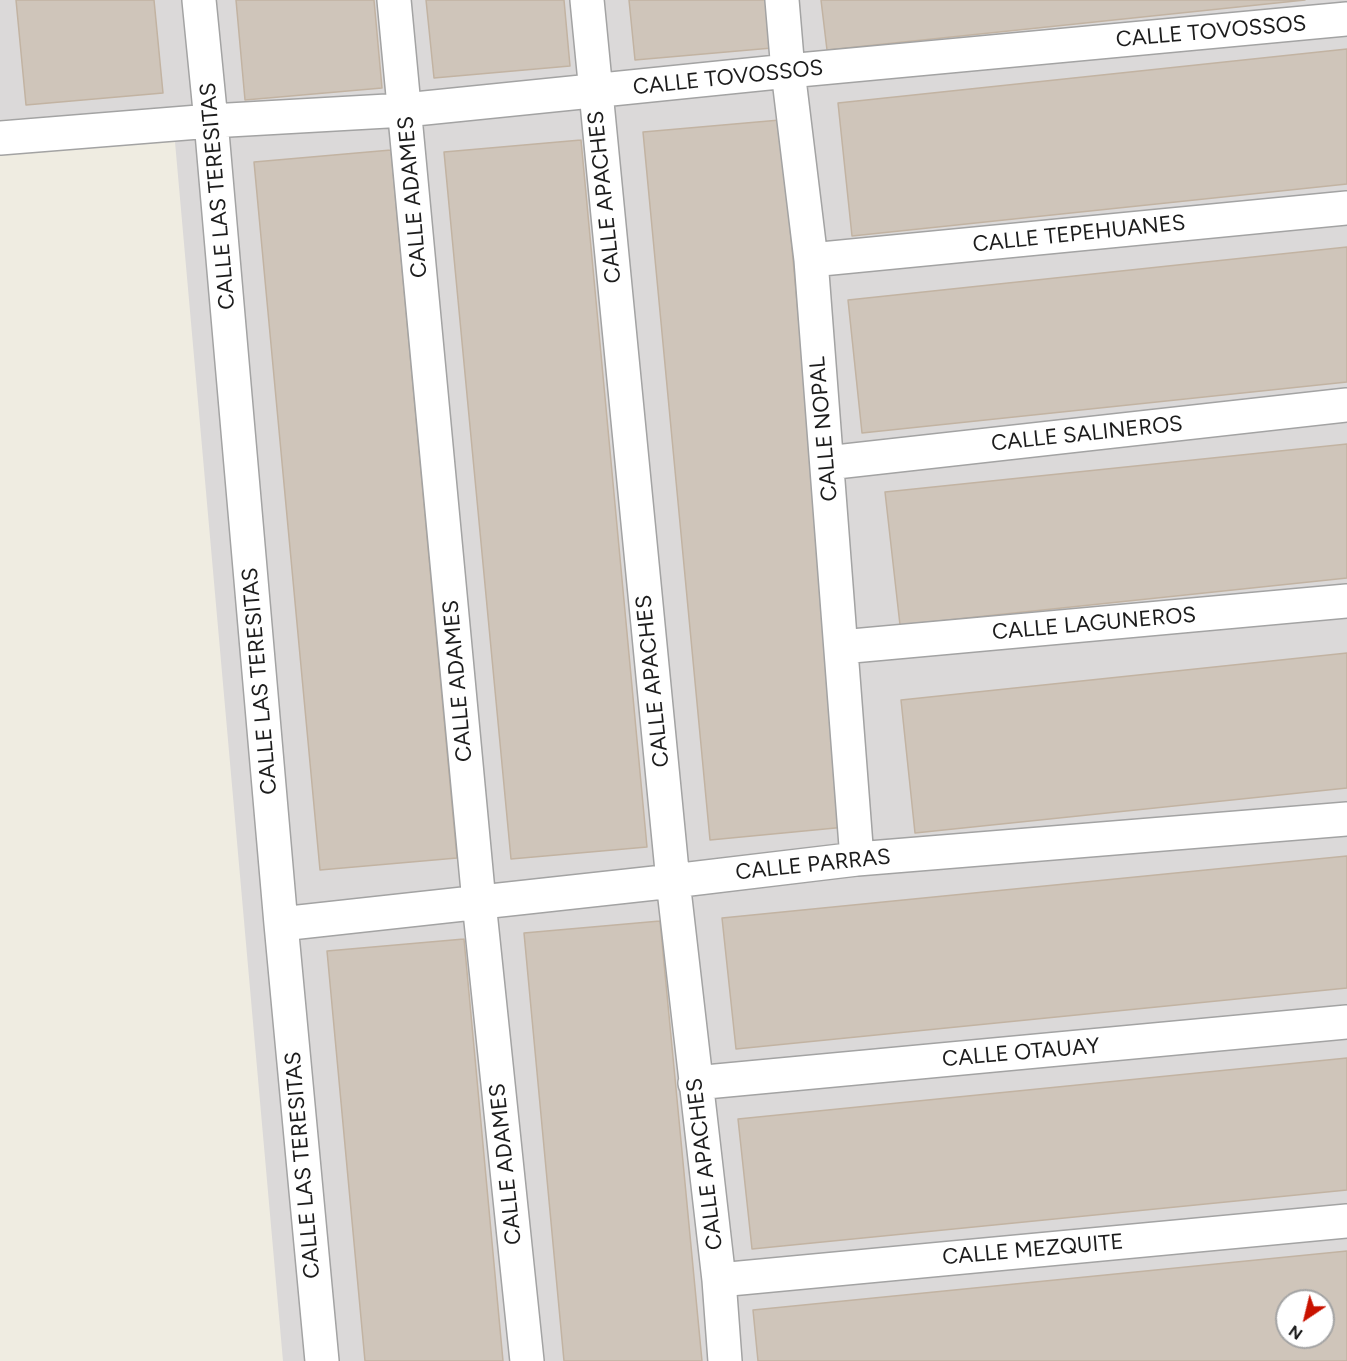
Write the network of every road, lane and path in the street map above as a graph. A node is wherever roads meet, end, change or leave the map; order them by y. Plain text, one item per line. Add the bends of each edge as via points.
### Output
1 (199, 0) edge
2 (394, 0) edge
3 (587, 0) edge
4 (782, 0) edge
5 (1347, 19) edge
6 (788, 71) junction
7 (595, 91) junction
8 (405, 110) junction
9 (212, 121) junction
10 (0, 138) edge
11 (1347, 208) edge
12 (811, 260) junction
13 (1347, 405) edge
14 (827, 463) junction
15 (1347, 601) edge
16 (842, 647) junction
17 (1347, 819) edge
18 (857, 859) junction
19 (673, 881) junction
20 (478, 902) junction
21 (281, 924) junction
22 (1347, 1022) edge
23 (695, 1083) junction
24 (1347, 1221) edge
25 (719, 1280) junction
26 (322, 1361) edge
27 (527, 1361) edge
28 (725, 1361) edge

1 - 9 street, CALLE LAS TERESITAS
2 - 8 street, CALLE ADAMES
3 - 7 street, CALLE APACHES
4 - 6 street, CALLE NOPAL
5 - 6 street, CALLE TOVOSSOS
6 - 7 street, CALLE TOVOSSOS
6 - 12 street, CALLE NOPAL
7 - 8 street, CALLE TOVOSSOS
7 - 19 street, CALLE APACHES
8 - 9 street, CALLE TOVOSSOS
8 - 20 street, CALLE ADAMES
9 - 10 street, CALLE TOVOSSOS
9 - 21 street, CALLE LAS TERESITAS
11 - 12 street, CALLE TEPEHUANES
12 - 14 street, CALLE NOPAL
13 - 14 street, CALLE SALINEROS
14 - 16 street, CALLE NOPAL
15 - 16 street, CALLE LAGUNEROS
16 - 18 street, CALLE NOPAL
17 - 18 street, CALLE PARRAS
18 - 19 street, CALLE PARRAS
19 - 20 street, CALLE PARRAS
19 - 23 street, CALLE APACHES
20 - 21 street, CALLE PARRAS
20 - 27 street, CALLE ADAMES
21 - 26 street, CALLE LAS TERESITAS
22 - 23 street, CALLE OTAUAY
23 - 25 street, CALLE APACHES
24 - 25 street, CALLE MEZQUITE
25 - 28 street, CALLE APACHES

